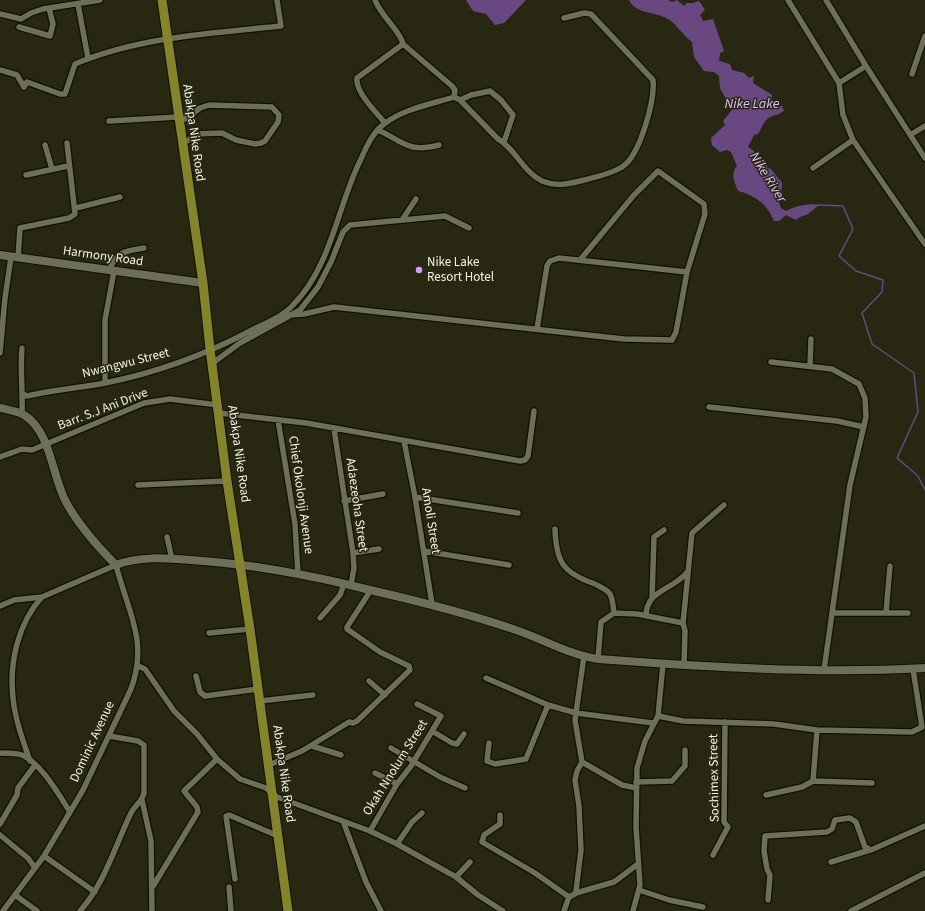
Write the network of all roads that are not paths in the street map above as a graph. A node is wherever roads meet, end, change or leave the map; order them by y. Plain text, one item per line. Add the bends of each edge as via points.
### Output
1 (100, 0) edge
2 (162, 0) edge
3 (277, 0) edge
4 (375, 0) edge
5 (788, 0) edge
6 (826, 0) edge
7 (78, 4) junction
8 (49, 8) junction
9 (0, 14) edge
10 (564, 18) dead end
11 (19, 27) dead end
12 (925, 36) edge
13 (168, 38) junction
14 (403, 44) junction
15 (88, 58) junction
16 (866, 66) junction
17 (0, 70) edge
18 (912, 74) dead end
19 (839, 83) junction
20 (454, 97) junction
21 (460, 100) junction
22 (178, 117) junction
23 (109, 121) dead end
24 (385, 123) junction
25 (925, 126) edge
26 (378, 130) junction
27 (910, 135) junction
28 (853, 140) junction
29 (182, 142) junction
30 (504, 142) junction
31 (67, 143) dead end
32 (45, 145) dead end
33 (439, 145) dead end
34 (925, 158) edge
35 (68, 166) junction
36 (812, 168) dead end
37 (52, 169) junction
38 (26, 175) dead end
39 (120, 196) dead end
40 (416, 199) dead end
41 (76, 208) junction
42 (402, 220) junction
43 (469, 228) dead end
44 (925, 244) edge
45 (144, 248) dead end
46 (0, 255) edge
47 (15, 257) junction
48 (580, 260) junction
49 (111, 270) junction
50 (687, 272) junction
51 (203, 283) junction
52 (289, 315) junction
53 (537, 329) junction
54 (811, 339) dead end
55 (22, 348) dead end
56 (210, 349) junction
57 (0, 353) edge
58 (771, 362) dead end
59 (810, 366) junction
60 (105, 383) junction
61 (23, 394) junction
62 (709, 407) dead end
63 (0, 408) edge
64 (219, 410) junction
65 (534, 411) dead end
66 (22, 414) junction
67 (278, 420) junction
68 (864, 426) junction
69 (334, 429) junction
70 (404, 441) junction
71 (45, 444) junction
72 (0, 457) edge
73 (227, 481) junction
74 (138, 485) dead end
75 (383, 494) dead end
76 (415, 497) junction
77 (344, 501) junction
78 (724, 505) dead end
79 (518, 514) dead end
80 (555, 529) dead end
81 (664, 530) dead end
82 (167, 537) dead end
83 (379, 548) dead end
84 (424, 551) junction
85 (353, 553) junction
86 (172, 558) junction
87 (116, 565) junction
88 (241, 565) junction
89 (509, 565) dead end
90 (890, 566) dead end
91 (688, 570) junction
92 (298, 574) junction
93 (347, 584) junction
94 (371, 590) junction
95 (42, 597) junction
96 (652, 598) junction
97 (432, 604) junction
98 (0, 606) edge
99 (614, 613) junction
100 (832, 613) junction
101 (886, 613) junction
102 (908, 613) dead end
103 (646, 616) junction
104 (320, 618) dead end
105 (683, 623) junction
106 (250, 630) junction
107 (209, 633) dead end
108 (584, 656) junction
109 (598, 660) junction
110 (663, 664) junction
111 (138, 666) junction
112 (684, 666) junction
113 (925, 668) edge
114 (913, 669) junction
115 (824, 670) junction
116 (196, 676) dead end
117 (486, 678) dead end
118 (369, 681) dead end
119 (258, 689) junction
120 (314, 695) dead end
121 (384, 695) junction
122 (260, 701) junction
123 (417, 704) dead end
124 (548, 705) junction
125 (576, 713) junction
126 (658, 716) junction
127 (725, 722) junction
128 (653, 723) junction
129 (817, 730) junction
130 (432, 731) junction
131 (464, 734) dead end
132 (108, 736) junction
133 (489, 743) dead end
134 (312, 746) junction
135 (391, 748) dead end
136 (685, 750) dead end
137 (0, 753) edge
138 (341, 755) dead end
139 (217, 759) junction
140 (414, 761) junction
141 (582, 762) junction
142 (32, 763) junction
143 (270, 765) junction
144 (375, 773) dead end
145 (813, 781) junction
146 (872, 783) dead end
147 (397, 784) junction
148 (636, 785) junction
149 (464, 788) dead end
150 (273, 793) junction
151 (766, 795) dead end
152 (142, 800) junction
153 (70, 812) junction
154 (422, 813) dead end
155 (500, 815) dead end
156 (342, 821) junction
157 (0, 824) edge
158 (925, 826) edge
159 (370, 831) junction
160 (0, 835) edge
161 (279, 836) junction
162 (397, 844) junction
163 (871, 850) junction
164 (714, 855) dead end
165 (44, 856) junction
166 (470, 862) dead end
167 (831, 862) dead end
168 (638, 864) junction
169 (35, 868) junction
170 (925, 872) edge
171 (456, 877) junction
172 (235, 879) dead end
173 (229, 887) dead end
174 (152, 888) junction
175 (639, 890) junction
176 (95, 892) junction
177 (576, 893) junction
178 (15, 895) junction
179 (569, 897) junction
180 (768, 900) dead end
181 (703, 907) dead end
182 (3, 911) edge
183 (37, 911) edge
184 (80, 911) edge
185 (152, 911) edge
186 (231, 911) edge
187 (288, 911) edge
188 (382, 911) edge
189 (503, 911) edge
190 (564, 911) edge
191 (633, 911) edge
192 (851, 911) edge

1 - 7 street
2 - 13 main road, Abakpa Nike Road
3 - 13 street via 281,26
4 - 14 street via 392,28 401,36
5 - 19 street
6 - 16 street
7 - 8 street
7 - 15 street
8 - 9 street via 35,11 22,19
8 - 11 street via 53,24 50,36
10 - 30 street via 584,13 591,14 653,80 651,103 639,142 630,160 622,167 566,185 553,185 540,180 518,160
12 - 18 street
13 - 15 street
13 - 22 main road, Abakpa Nike Road
14 - 20 street via 452,86 455,90
14 - 24 street via 356,78 359,91
15 - 17 street via 75,64 65,94 28,82 24,88 17,75
16 - 19 street
16 - 27 street
19 - 28 street via 843,115
20 - 21 street
20 - 24 street, Nwangwu Street via 406,112
21 - 30 street
21 - 30 street via 490,91 501,100 513,115
22 - 23 street
22 - 29 main road, Abakpa Nike Road
22 - 29 street via 186,118 200,108 214,104 272,107 279,115 278,122 261,143 236,140 222,133 194,134 189,140
24 - 26 street, Nwangwu Street
25 - 27 street
26 - 33 street via 413,148
26 - 56 street, Nwangwu Street via 365,149 351,180 322,263 305,292 292,307 278,316
27 - 34 street
28 - 36 street
28 - 44 street
29 - 51 main road, Abakpa Nike Road
31 - 35 street
32 - 37 street
35 - 37 street
35 - 41 street
37 - 38 street
39 - 41 street
40 - 42 street
41 - 47 street via 75,214 69,218 20,228
42 - 43 street via 445,216
42 - 52 street via 347,226 318,287 300,310
45 - 49 street via 118,255
46 - 47 main road, Harmony Road
47 - 49 main road, Harmony Road
47 - 57 street via 5,298
48 - 50 street
48 - 50 street via 634,195 658,171 704,204 705,214
48 - 53 street via 559,258 550,261 546,266
49 - 51 main road, Harmony Road
49 - 60 street via 105,320
50 - 53 street via 676,332 672,340 624,339
51 - 56 main road, Abakpa Nike Road
52 - 53 street via 334,307
52 - 64 street via 240,343 213,363
54 - 59 street
55 - 61 street via 20,368
56 - 60 street, Nwangwu Street via 194,357
56 - 64 main road, Abakpa Nike Road
58 - 59 street
59 - 68 street via 832,369 859,384 865,398
60 - 61 street, Nwangwu Street via 27,396
61 - 66 street
62 - 68 street
63 - 66 main road
64 - 67 street, Barr. S.J Ani Drive
64 - 71 street, Barr. S.J Ani Drive via 170,399 144,404
64 - 73 main road, Abakpa Nike Road
65 - 70 street, Barr. S.J Ani Drive via 528,456 525,460
66 - 71 main road via 35,425
67 - 69 street, Barr. S.J Ani Drive
67 - 92 street, Chief Okolonji Avenue via 295,524
68 - 100 street via 850,485
69 - 70 street, Barr. S.J Ani Drive
69 - 77 street, Adaezeoha Street
70 - 76 street, Amoli Street
71 - 72 street, Barr. S.J Ani Drive via 32,450 22,449
71 - 87 main road via 65,500 74,516 82,529
73 - 74 street
73 - 88 main road, Abakpa Nike Road
75 - 77 street
76 - 79 street
76 - 84 street, Amoli Street
77 - 85 street, Adaezeoha Street
78 - 91 street via 692,534
80 - 99 street via 556,549 564,566 584,580 607,591
81 - 96 street via 654,537
82 - 86 street
83 - 85 street
84 - 89 street
84 - 97 street, Amoli Street
85 - 93 street, Adaezeoha Street via 354,568
86 - 87 main road via 134,559
86 - 88 main road
87 - 95 street
87 - 111 street, Dominic Avenue via 137,635
88 - 92 main road
88 - 106 main road, Abakpa Nike Road
90 - 101 street
91 - 96 street via 683,578
91 - 105 street
92 - 93 main road
93 - 94 main road
93 - 104 street
94 - 97 main road
94 - 121 street via 347,629 380,652 410,668
95 - 98 street via 14,600
95 - 142 street via 32,608 18,640 12,686 22,737
96 - 103 street via 647,605
97 - 108 main road via 513,629
99 - 103 street
99 - 109 street via 602,622
100 - 101 street
100 - 115 street
101 - 102 street
103 - 105 street
105 - 112 street via 686,632
106 - 107 street
106 - 119 main road, Abakpa Nike Road
108 - 109 main road
108 - 125 street
109 - 110 main road
110 - 112 main road
110 - 126 street
111 - 132 street, Dominic Avenue via 131,689
111 - 139 street via 145,669 174,711
112 - 115 main road
113 - 114 main road
114 - 115 main road
114 - 129 street via 922,728 906,732
116 - 119 street via 200,692 205,696
117 - 124 street
118 - 121 street
119 - 122 main road, Abakpa Nike Road
120 - 122 street
121 - 134 street via 357,721 349,722
122 - 143 main road, Abakpa Nike Road
123 - 130 street, Okah Nnolum Street via 441,716
124 - 125 street
124 - 133 street via 526,759 490,763 487,761
125 - 128 street
125 - 141 street
126 - 127 street via 683,721
126 - 128 street
127 - 129 street
127 - 164 street, Sochimex Street via 724,822 728,827
128 - 148 street via 640,753
129 - 145 street
130 - 131 street via 457,744
130 - 140 street, Okah Nnolum Street
132 - 152 street via 138,741 144,745 145,781
132 - 153 street, Dominic Avenue
134 - 138 street
134 - 143 street
135 - 140 street
136 - 148 street via 685,766 672,781
137 - 142 street via 22,755
139 - 150 street via 240,779
139 - 174 street via 184,791 198,812
140 - 147 street, Okah Nnolum Street
140 - 149 street
141 - 148 street via 622,785
141 - 177 street via 575,780 581,850
142 - 153 street via 48,778
142 - 157 street
143 - 150 main road, Abakpa Nike Road
144 - 147 street
145 - 146 street
145 - 151 street via 802,787
147 - 159 street, Okah Nnolum Street
148 - 168 street
150 - 156 street via 277,797
150 - 161 main road, Abakpa Nike Road
152 - 174 street via 151,841
152 - 176 street via 132,811
153 - 165 street, Dominic Avenue
154 - 162 street via 412,822
155 - 179 street via 500,824 484,836 482,842
156 - 159 street
156 - 188 street via 366,882
158 - 163 street
159 - 162 street
160 - 169 street via 28,858
161 - 172 street via 230,815 226,816
161 - 187 main road, Abakpa Nike Road
162 - 171 street
163 - 167 street
163 - 180 street via 865,847 856,822 850,818 835,820 832,829 827,832 765,836 764,851 770,875
165 - 169 street, Dominic Avenue
165 - 176 street
166 - 171 street
168 - 175 street
168 - 177 street via 614,882
169 - 178 street, Dominic Avenue
170 - 192 street
171 - 189 street
173 - 186 street
174 - 185 street
175 - 181 street
175 - 191 street
176 - 184 street
177 - 179 street
178 - 182 street, Dominic Avenue
178 - 183 street
179 - 190 street

